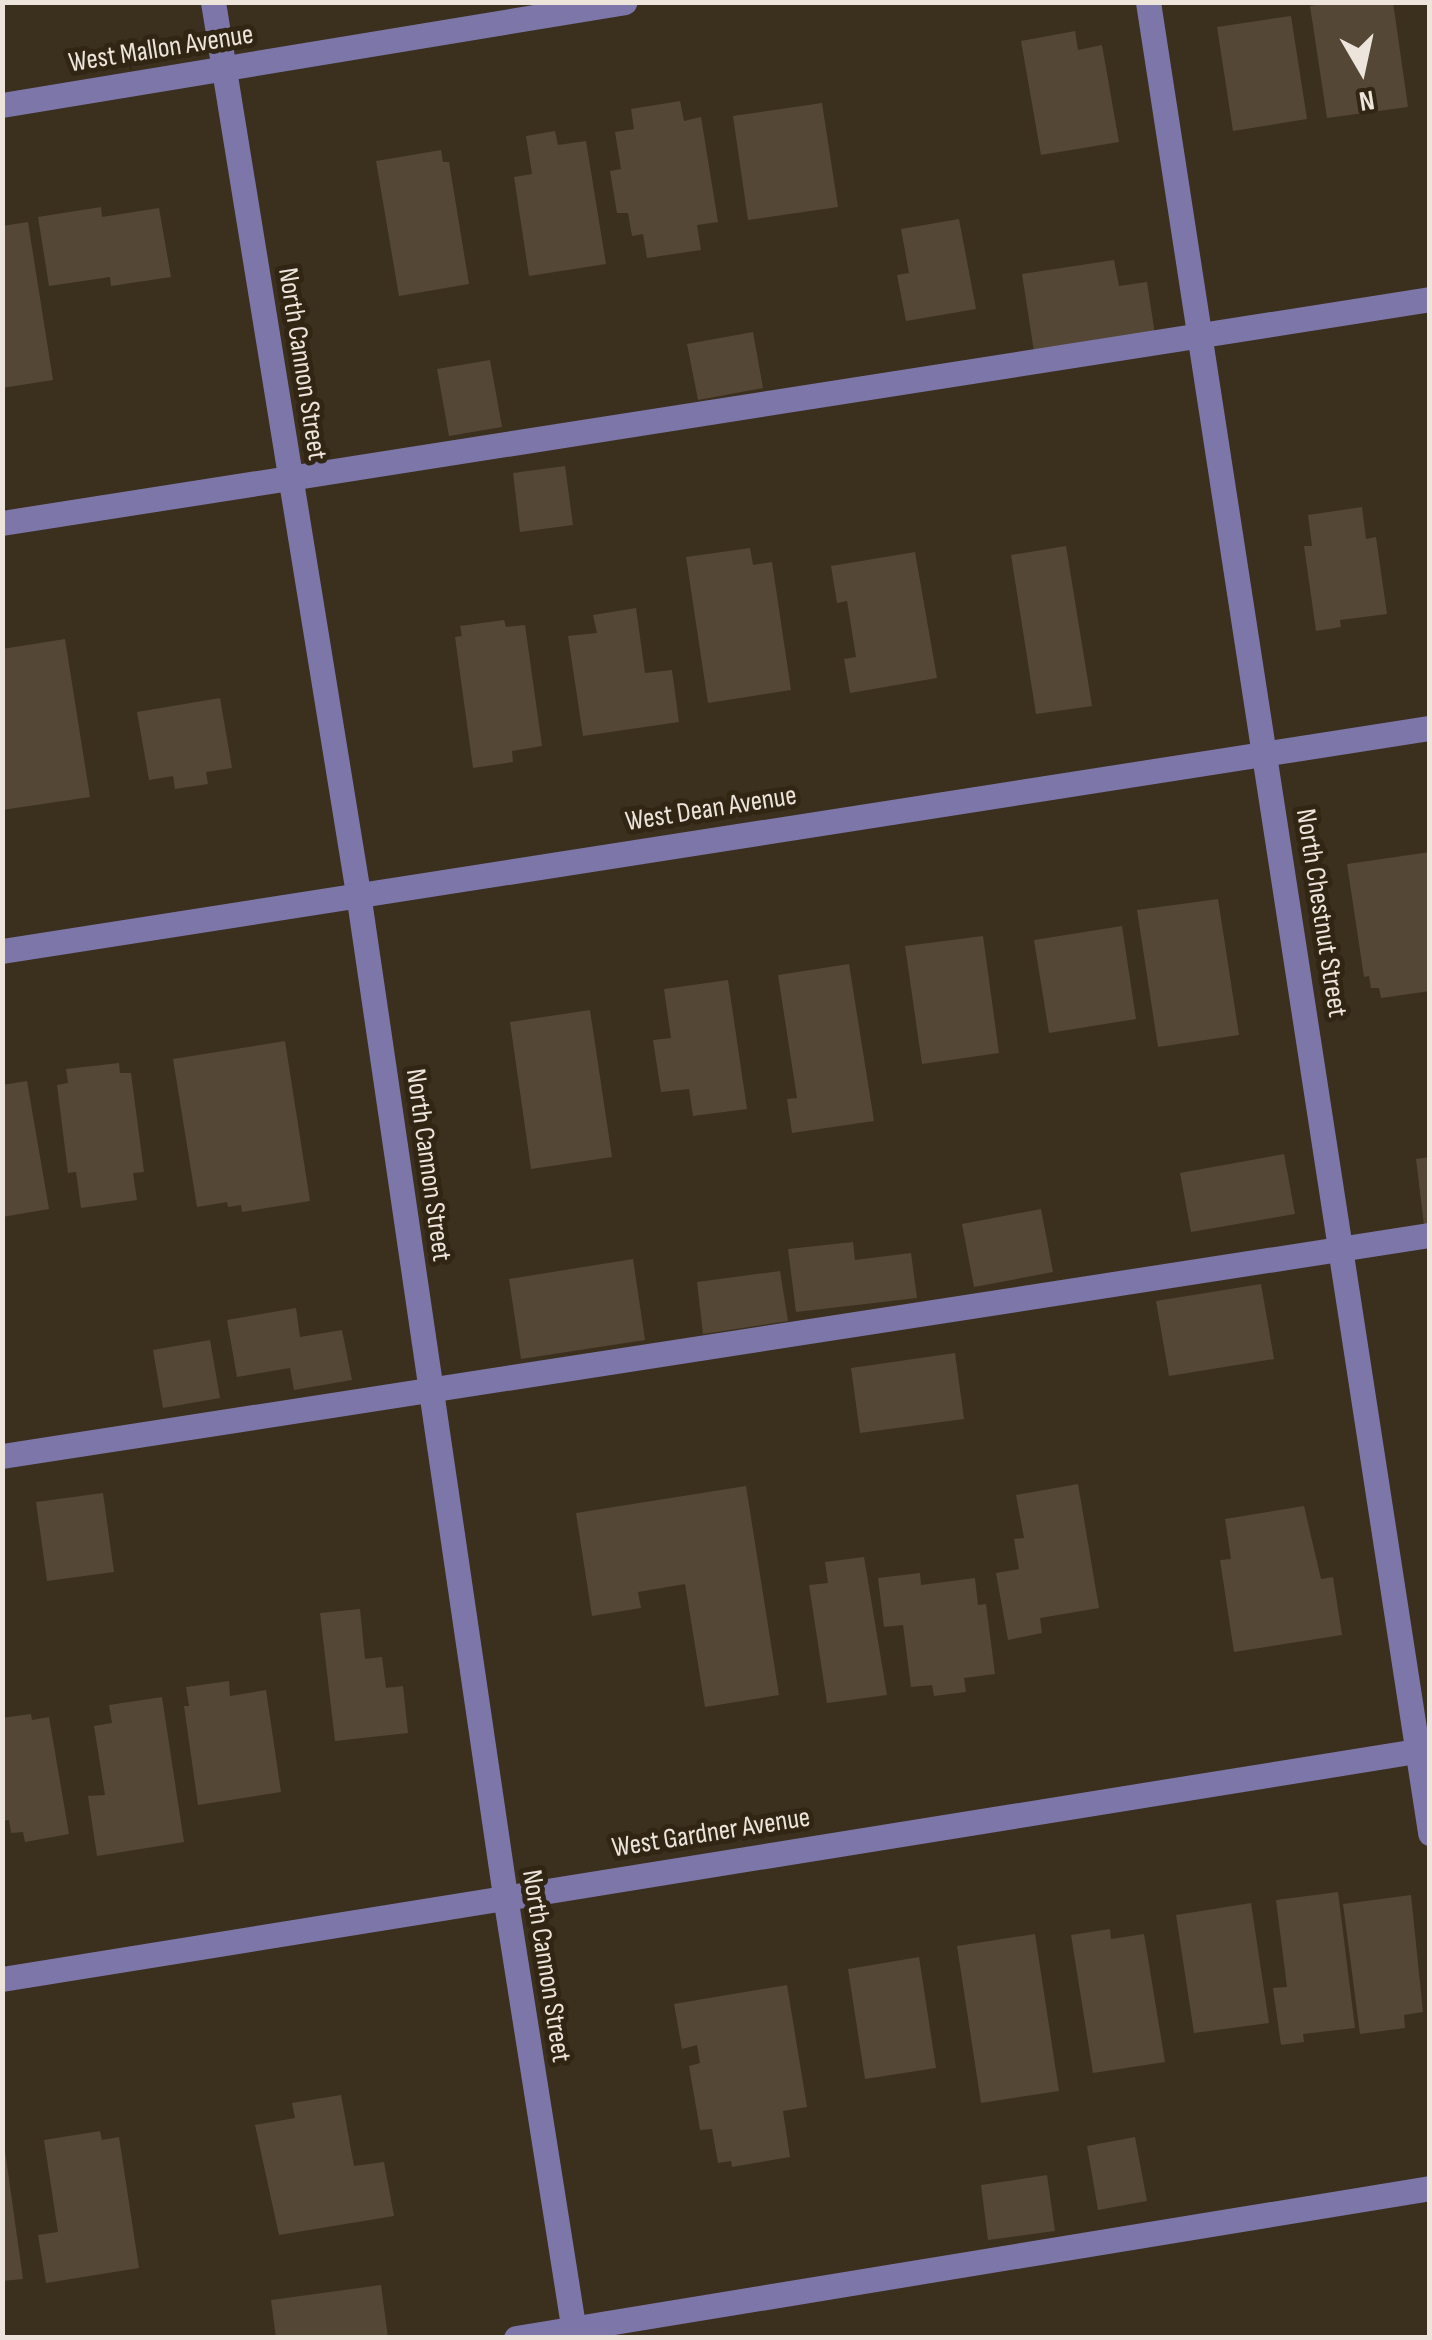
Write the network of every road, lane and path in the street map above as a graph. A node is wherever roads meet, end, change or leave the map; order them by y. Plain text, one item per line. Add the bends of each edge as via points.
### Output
1 (213, 2) edge
2 (625, 2) edge
3 (1148, 2) edge
4 (224, 70) junction
5 (2, 104) edge
6 (1430, 299) edge
7 (1200, 336) junction
8 (290, 477) junction
9 (2, 523) edge
10 (1430, 728) edge
11 (1267, 754) junction
12 (358, 894) junction
13 (2, 951) edge
14 (1430, 1236) edge
15 (1341, 1250) junction
16 (430, 1390) junction
17 (2, 1456) edge
18 (1423, 1750) edge
19 (1430, 1833) edge
20 (505, 1896) junction
21 (2, 1979) edge
22 (1430, 2188) edge
23 (574, 2333) edge
24 (516, 2338) edge

1 - 4 street, North Cannon Street
2 - 4 street, West Mallon Avenue
3 - 7 street, North Chestnut Street
4 - 5 street, West Mallon Avenue
4 - 8 street, North Cannon Street
6 - 7 street
7 - 8 street
7 - 11 street, North Chestnut Street
8 - 9 street
8 - 12 street, North Cannon Street
10 - 11 street, West Dean Avenue
11 - 12 street, West Dean Avenue
11 - 15 street, North Chestnut Street
12 - 13 street, West Dean Avenue
12 - 16 street, North Cannon Street
14 - 15 street
15 - 16 street
15 - 18 street, North Chestnut Street
16 - 17 street
16 - 20 street, North Cannon Street
18 - 19 street, North Chestnut Street
18 - 20 street, West Gardner Avenue
20 - 21 street, West Gardner Avenue
20 - 23 street, North Cannon Street
22 - 23 street
23 - 24 street

